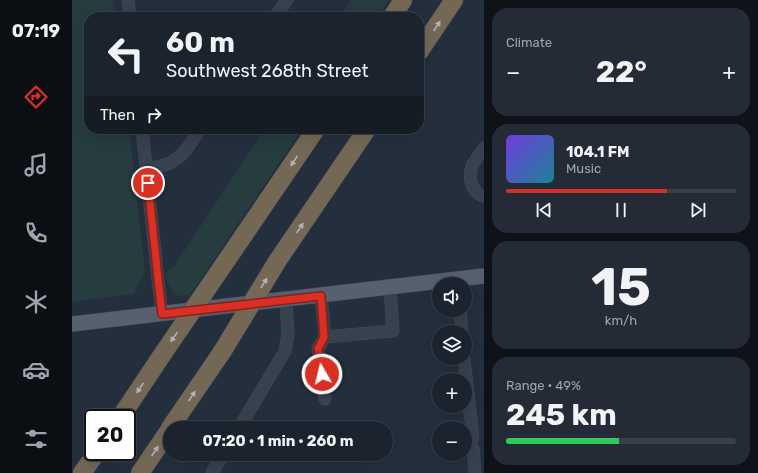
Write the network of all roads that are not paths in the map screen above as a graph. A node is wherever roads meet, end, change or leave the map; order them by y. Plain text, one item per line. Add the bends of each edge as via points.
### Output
1 (128, 0) edge
2 (287, 0) edge
3 (403, 0) edge
4 (454, 0) edge
5 (129, 12) edge
6 (279, 12) edge
7 (395, 12) edge
8 (424, 45) edge
9 (143, 134) edge
10 (197, 134) edge
11 (313, 134) edge
12 (364, 134) edge
13 (484, 148) edge
14 (146, 168) junction
15 (481, 196) edge
16 (484, 276) edge
17 (472, 279) edge
18 (432, 284) edge
19 (390, 287) junction
20 (321, 296) junction
21 (286, 300) junction
22 (162, 314) junction
23 (72, 324) edge
24 (324, 337) junction
25 (465, 365) edge
26 (325, 399) dead end
27 (126, 409) edge
28 (175, 421) edge
29 (243, 421) edge
30 (163, 438) edge
31 (91, 461) edge
32 (219, 461) edge
33 (82, 473) edge
34 (140, 473) edge
35 (212, 473) edge
36 (475, 473) edge

1 - 5 street
2 - 6 street
3 - 7 highway
8 -> 4 highway
9 - 14 street
10 - 14 street via 178,158 166,165
11 -> 27 highway, bridge
28 -> 12 highway, bridge via 222,352 278,260
13 - 15 street via 470,169 472,188
14 - 22 street
16 - 17 main road
18 - 19 main road
19 - 20 main road
19 - 24 street via 393,331
20 - 21 main road
20 - 24 street
21 - 22 main road
21 - 29 street via 288,334 285,351
22 - 23 main road
24 - 26 street via 318,349
25 - 36 street
34 -> 30 highway
31 - 33 highway
32 - 35 street

